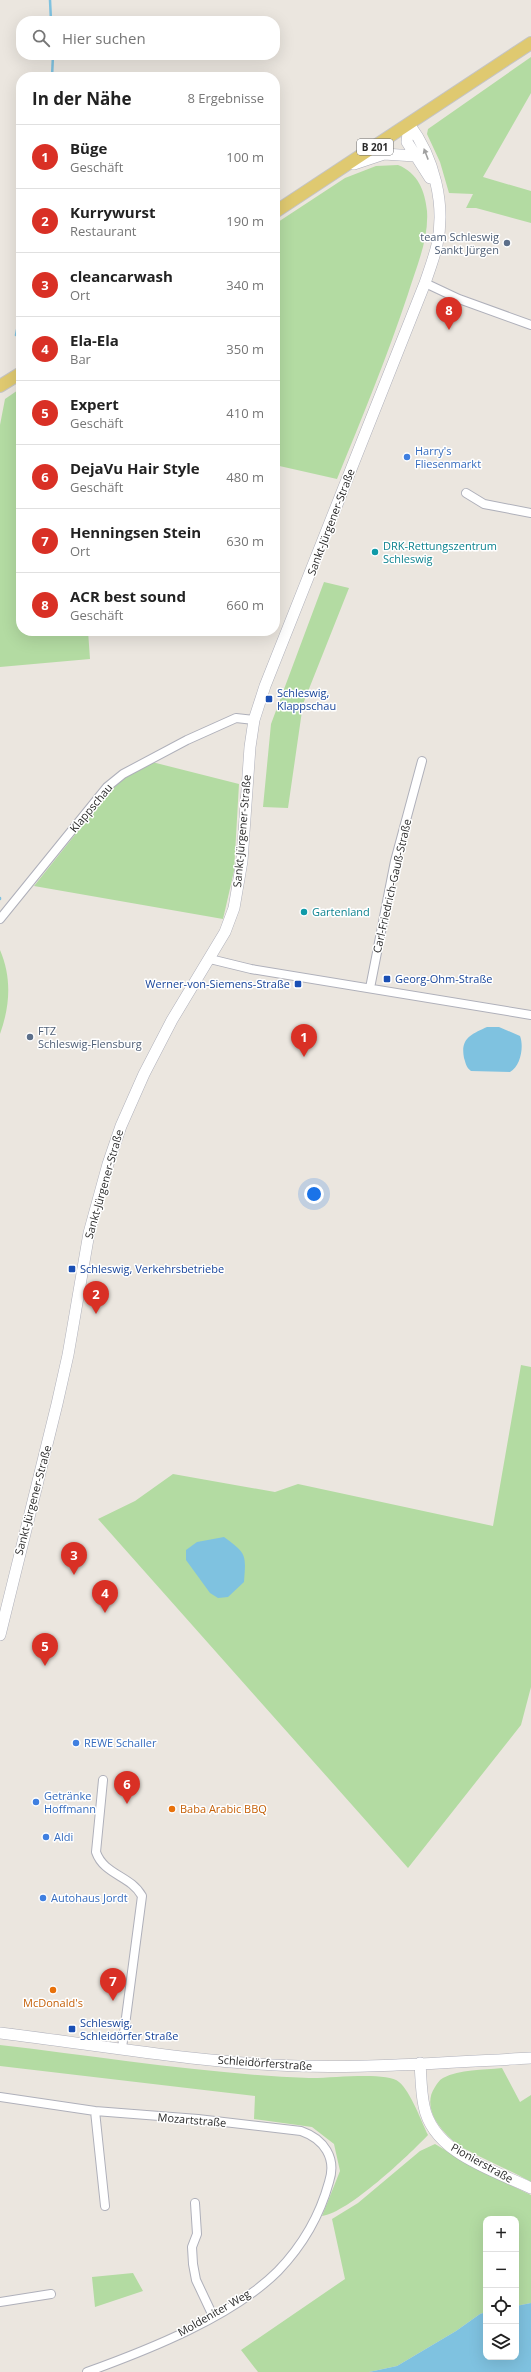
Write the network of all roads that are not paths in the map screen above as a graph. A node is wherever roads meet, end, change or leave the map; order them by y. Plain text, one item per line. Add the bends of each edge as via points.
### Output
1 (531, 43) edge
2 (409, 124) junction
3 (415, 156) junction
4 (340, 170) junction
5 (437, 187) junction
6 (280, 209) edge
7 (425, 283) junction
8 (531, 325) edge
9 (16, 376) edge
10 (0, 386) edge
11 (466, 492) dead end
12 (531, 513) edge
13 (254, 720) junction
14 (422, 761) dead end
15 (0, 919) edge
16 (210, 959) junction
17 (370, 988) junction
18 (531, 1015) edge
19 (0, 1635) edge
20 (103, 1780) dead end
21 (0, 2033) edge
22 (122, 2048) junction
23 (531, 2058) edge
24 (420, 2063) junction
25 (0, 2097) edge
26 (95, 2111) junction
27 (531, 2188) edge
28 (325, 2198) joint
29 (195, 2203) dead end
30 (105, 2206) dead end
31 (51, 2294) dead end
32 (0, 2302) edge
33 (213, 2316) junction
34 (87, 2372) edge

1 - 2 main road, B 201
2 - 3 street via 406,142
2 - 4 main road, B 201
5 -> 2 street, Sankt-Jürgener-Straße via 427,154
3 - 4 street via 384,154
3 - 5 street
4 - 6 main road, B 201
5 - 7 street, Sankt-Jürgener-Straße via 440,223 437,245
7 - 8 street via 459,299
7 - 13 street, Sankt-Jürgener-Straße via 265,686
9 - 10 main road
11 - 12 street via 484,504
13 - 15 street, Klappschau via 236,718 123,774 107,787
13 - 16 street, Sankt-Jürgener-Straße via 238,890 225,932
14 - 17 street, Carl-Friedrich-Gauß-Straße via 395,861
16 - 17 street via 251,969
16 - 19 street, Sankt-Jürgener-Straße via 172,1020 144,1074 121,1126 108,1164 89,1233 57,1404
17 - 18 street
20 - 22 street via 96,1852 100,1863 138,1888 142,1896
21 - 22 street, Schleidörferstraße
22 - 24 street, Schleidörferstraße via 296,2066
23 - 24 street, Schleidörferstraße
24 - 27 street, Pionierstraße via 424,2107 436,2133 451,2148
25 - 26 street, Mozartstraße
26 - 28 street, Mozartstraße via 198,2119 301,2131 314,2135 324,2145 332,2166
26 - 30 street
28 - 33 street, Moldeniter Weg via 298,2247 278,2271 244,2298
29 - 33 street via 198,2234 192,2247 193,2264 196,2280
31 - 32 street
33 - 34 street, Moldeniter Weg via 158,2344

